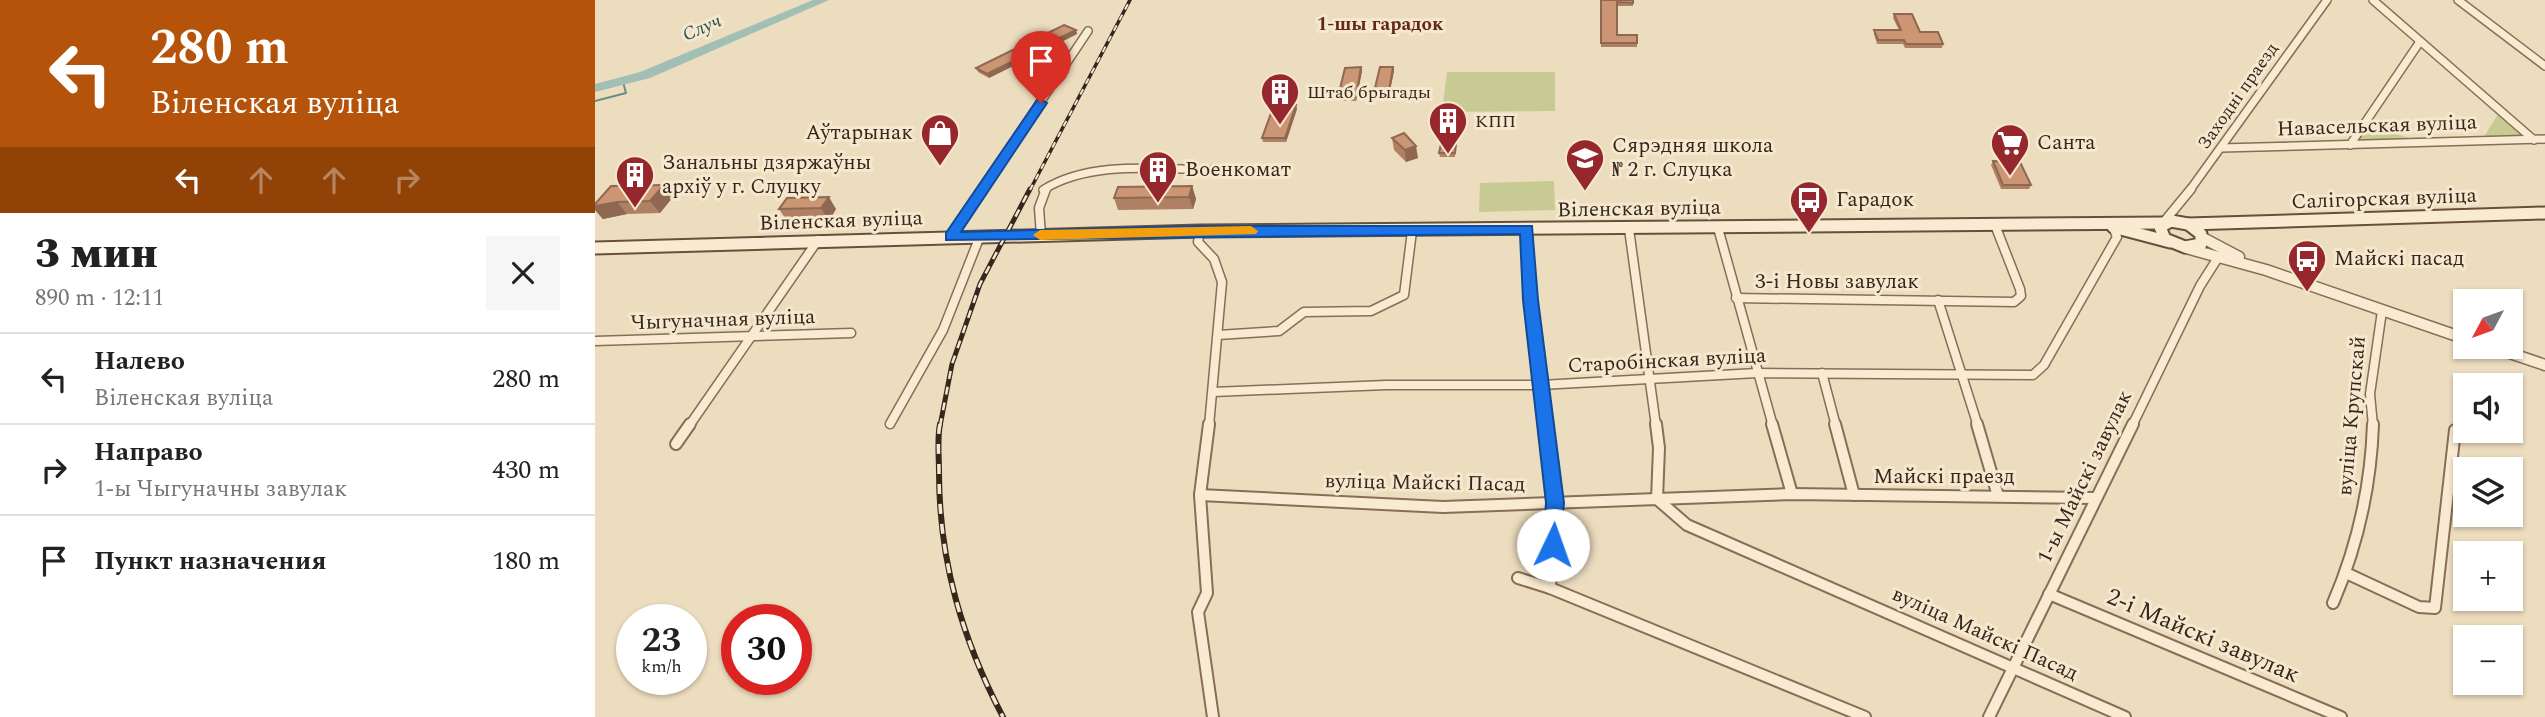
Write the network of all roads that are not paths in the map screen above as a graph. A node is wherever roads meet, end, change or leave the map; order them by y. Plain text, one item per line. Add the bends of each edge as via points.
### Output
1 (2327, 0) edge
2 (2373, 0) edge
3 (2458, 0) edge
4 (1088, 31) dead end
5 (2419, 43) junction
6 (2545, 66) edge
7 (2545, 139) edge
8 (2534, 140) junction
9 (2350, 145) junction
10 (2221, 148) junction
11 (1218, 170) dead end
12 (2175, 209) junction
13 (2545, 213) edge
14 (2095, 223) junction
15 (2163, 223) junction
16 (2188, 224) junction
17 (2224, 224) junction
18 (1995, 225) junction
19 (2113, 227) junction
20 (1718, 228) junction
21 (1629, 229) junction
22 (1527, 230) junction
23 (1200, 231) junction
24 (1412, 231) junction
25 (1041, 235) junction
26 (951, 236) junction
27 (980, 236) junction
28 (2203, 238) junction
29 (818, 240) junction
30 (2175, 244) junction
31 (595, 248) edge
32 (2219, 256) junction
33 (2266, 270) junction
34 (1736, 298) junction
35 (1938, 300) junction
36 (2382, 311) junction
37 (851, 333) dead end
38 (1218, 335) junction
39 (2453, 335) edge
40 (749, 337) junction
41 (595, 341) edge
42 (2523, 358) edge
43 (2545, 365) edge
44 (1757, 373) junction
45 (1822, 373) junction
46 (1963, 374) junction
47 (1650, 379) junction
48 (1541, 385) junction
49 (1213, 392) junction
50 (890, 424) dead end
51 (2454, 443) edge
52 (676, 444) dead end
53 (1791, 494) junction
54 (1200, 495) junction
55 (1854, 495) junction
56 (1998, 496) junction
57 (2096, 498) junction
58 (1657, 499) junction
59 (1555, 503) junction
60 (2346, 573) junction
61 (1518, 578) dead end
62 (1550, 587) junction
63 (2049, 594) junction
64 (2333, 603) dead end
65 (2013, 667) junction
66 (1213, 717) edge
67 (1865, 717) edge
68 (1989, 717) edge
69 (2125, 717) edge
70 (2341, 717) edge

1 - 10 street, Заходні праезд
2 - 5 street, Навасельская вуліца
3 - 6 street
4 - 26 street
5 - 8 street, Навасельская вуліца
5 - 9 street
7 - 8 street, Навасельская вуліца
8 - 9 street, Навасельская вуліца
9 - 10 street, Навасельская вуліца
10 - 12 street, Заходні праезд
11 - 25 street via 1085,173 1063,179 1043,190
12 - 15 street, Заходні праезд
12 - 16 street
13 - 17 main road, Салігорская вуліца
14 - 15 main road, Віленская вуліца
14 - 18 main road, Віленская вуліца
14 - 19 main road, Віленская вуліца
15 - 16 main road, Салігорская вуліца
15 - 30 main road via 2160,231
16 - 17 main road, Салігорская вуліца
16 - 28 main road
17 - 28 main road via 2207,230
18 - 20 main road, Віленская вуліца
18 - 35 street, 3-і Новы завулак via 2021,296 2008,303
19 - 30 main road, Віленская вуліца
19 - 46 street, Старобінская вуліца via 2117,237 2037,373
20 - 21 main road, Віленская вуліца
20 - 34 street
21 - 22 main road, Віленская вуліца
21 - 47 street
22 - 24 main road, Віленская вуліца
22 - 48 street
23 - 24 main road, Віленская вуліца
23 - 25 main road, Віленская вуліца
23 - 38 street via 1198,242 1214,259 1222,282
24 - 38 street via 1404,295 1371,311 1304,312 1279,331
25 - 27 main road, Віленская вуліца
26 - 27 main road, Віленская вуліца
26 - 29 main road, Віленская вуліца
27 - 50 street via 943,330
28 - 30 main road via 2199,246
28 - 33 street
29 - 31 main road, Віленская вуліца
29 - 40 street
30 - 32 street
32 - 33 street
32 - 57 street, 1-ы Майскі завулак
33 - 36 street
34 - 35 street, 3-і Новы завулак
34 - 44 street
35 - 46 street
36 - 39 street
36 - 60 street, вуліца Крупскай via 2370,394 2369,466 2362,516
37 - 40 street, Чыгуначная вуліца
38 - 49 street
40 - 41 street, Чыгуначная вуліца
40 - 52 street
42 - 43 street
44 - 45 street, Старобінская вуліца
44 - 47 street, Старобінская вуліца
44 - 53 street
45 - 46 street, Старобінская вуліца
45 - 55 street
46 - 56 street
47 - 48 street, Старобінская вуліца
47 - 58 street via 1658,448
48 - 49 street, Старобінская вуліца
48 - 59 street
49 - 54 street
51 - 60 street via 2435,608 2419,607
53 - 55 street, Майскі праезд
53 - 58 street, Майскі праезд
54 - 59 street, вуліца Майскі Пасад via 1443,507
54 - 66 street via 1207,593 1198,612
55 - 56 street, Майскі праезд
56 - 57 street, Майскі праезд
57 - 63 street, 1-ы Майскі завулак
58 - 59 street, вуліца Майскі Пасад
58 - 65 street, вуліца Майскі Пасад via 1688,525
59 - 62 street
60 - 64 street, вуліца Крупскай
61 - 62 street
62 - 67 street
63 - 65 street, 1-ы Майскі завулак
63 - 70 street, 2-і Майскі завулак
65 - 68 street, 1-ы Майскі завулак
65 - 69 street, вуліца Майскі Пасад

